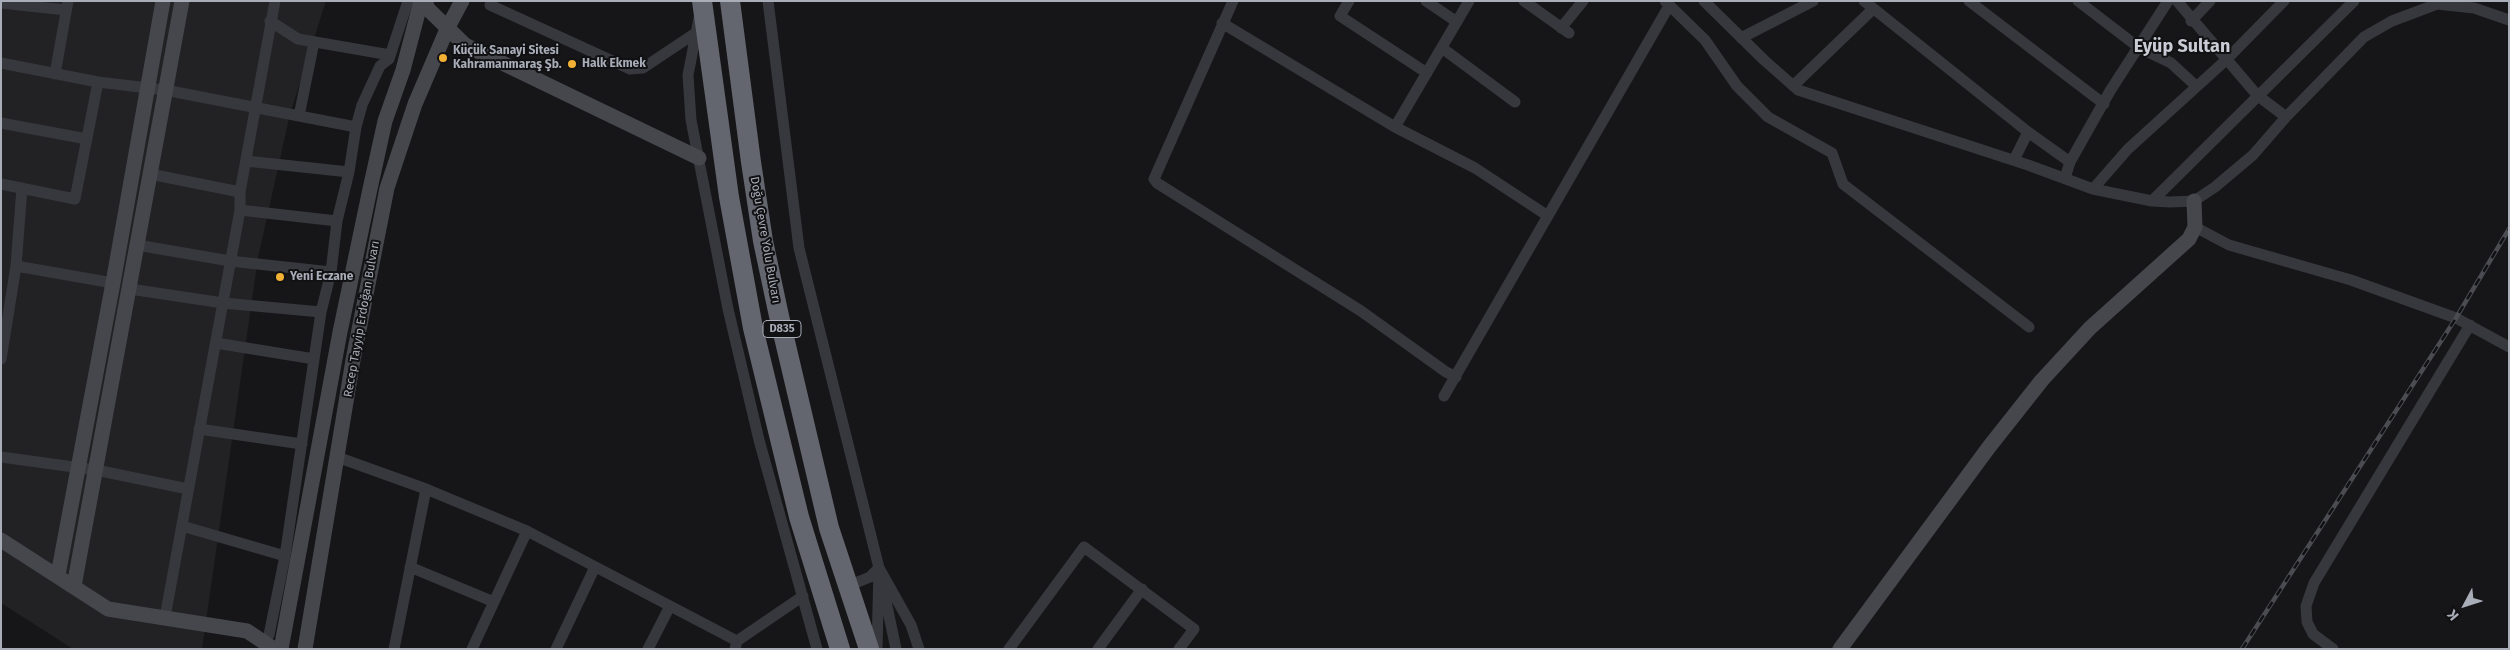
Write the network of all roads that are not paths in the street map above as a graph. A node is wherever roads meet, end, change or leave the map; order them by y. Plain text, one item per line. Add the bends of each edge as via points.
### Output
1 (163, 1) edge
2 (182, 1) edge
3 (275, 1) edge
4 (425, 1) edge
5 (462, 1) edge
6 (730, 1) edge
7 (768, 1) edge
8 (1233, 1) edge
9 (1349, 1) edge
10 (1426, 1) edge
11 (1469, 1) edge
12 (1524, 1) edge
13 (1582, 1) edge
14 (1704, 1) edge
15 (1813, 1) edge
16 (1864, 1) edge
17 (1969, 1) edge
18 (2078, 1) edge
19 (2168, 1) edge
20 (2177, 1) edge
21 (2210, 1) edge
22 (2284, 1) edge
23 (2354, 1) edge
24 (409, 2) edge
25 (1, 3) edge
26 (702, 3) edge
27 (1667, 3) edge
28 (2438, 3) edge
29 (490, 5) dead end
30 (67, 6) edge
31 (1874, 9) junction
32 (2509, 20) edge
33 (270, 21) junction
34 (2192, 21) junction
35 (1457, 22) junction
36 (1222, 23) junction
37 (448, 27) junction
38 (696, 32) junction
39 (1741, 38) junction
40 (314, 42) junction
41 (2138, 47) junction
42 (1442, 48) junction
43 (390, 55) junction
44 (2226, 60) junction
45 (1, 64) edge
46 (1427, 73) junction
47 (55, 74) junction
48 (98, 82) junction
49 (1793, 86) junction
50 (2196, 86) junction
51 (147, 87) junction
52 (165, 90) junction
53 (2257, 95) junction
54 (1515, 102) dead end
55 (2104, 104) junction
56 (257, 106) junction
57 (299, 116) junction
58 (2286, 117) junction
59 (1, 123) edge
60 (356, 127) junction
61 (1395, 127) junction
62 (2028, 132) junction
63 (87, 139) junction
64 (699, 158) junction
65 (2014, 160) junction
66 (246, 161) junction
67 (2070, 162) junction
68 (350, 172) junction
69 (150, 174) junction
70 (2065, 178) junction
71 (1, 184) edge
72 (22, 188) junction
73 (2093, 189) junction
74 (240, 192) junction
75 (2152, 201) junction
76 (2194, 201) junction
77 (240, 210) junction
78 (1548, 216) junction
79 (337, 221) junction
80 (2195, 227) junction
81 (137, 245) junction
82 (230, 261) junction
83 (16, 266) junction
84 (331, 272) junction
85 (113, 283) junction
86 (130, 289) junction
87 (223, 303) junction
88 (321, 312) junction
89 (2470, 325) junction
90 (2029, 327) dead end
91 (4, 332) edge
92 (216, 343) junction
93 (2509, 347) edge
94 (1, 359) edge
95 (314, 359) junction
96 (1456, 376) junction
97 (1444, 396) dead end
98 (199, 429) junction
99 (302, 444) junction
100 (1, 456) edge
101 (338, 457) junction
102 (78, 467) junction
103 (96, 470) junction
104 (426, 489) junction
105 (188, 490) junction
106 (182, 526) junction
107 (527, 531) junction
108 (1, 540) edge
109 (286, 556) junction
110 (410, 567) junction
111 (595, 567) junction
112 (879, 568) junction
113 (58, 576) junction
114 (74, 586) junction
115 (848, 586) junction
116 (1142, 589) junction
117 (804, 596) junction
118 (494, 602) junction
119 (670, 606) junction
120 (165, 617) junction
121 (307, 627) junction
122 (275, 639) edge
123 (736, 645) edge
124 (281, 649) edge
125 (305, 649) edge
126 (394, 649) edge
127 (472, 649) edge
128 (556, 649) edge
129 (648, 649) edge
130 (817, 649) edge
131 (840, 649) edge
132 (869, 649) edge
133 (877, 649) edge
134 (896, 649) edge
135 (919, 649) edge
136 (1009, 649) edge
137 (1098, 649) edge
138 (1179, 649) edge
139 (1840, 649) edge
140 (2333, 649) edge

1 - 51 main road
2 - 52 main road
3 - 33 street
4 - 37 main road via 428,9
5 - 37 main road, Recep Tayyip Erdoğan Bulvarı
6 - 115 highway, Doğu Çevre Yolu Bulvarı / D835 via 741,97 769,269 810,454
7 - 112 street via 799,248
8 - 36 street
9 - 46 street via 1340,16
10 - 35 street
11 - 35 street
12 - 13 street via 1565,31
14 - 39 street
15 - 39 street
16 - 31 street
17 - 55 street
18 - 41 street
19 - 41 street
20 - 34 street
21 - 34 street
22 - 44 street
23 - 53 street
24 - 43 street
24 - 122 main road, Recep Tayyip Erdoğan Bulvarı via 404,70 385,122 340,332 314,478
25 - 30 street
26 - 38 street
26 - 131 highway, D835 via 729,197 753,328 800,517
27 - 78 street
27 - 90 street via 1706,40 1737,86 1768,117 1832,153 1843,184
28 - 32 street via 2474,8
28 - 58 street via 2392,21 2364,37
29 - 38 street via 630,69 643,68
30 - 47 street
31 - 49 street
31 - 62 street
33 - 40 street via 298,39
33 - 56 street
34 - 44 street
35 - 42 street
36 - 61 street
36 - 96 street via 1154,179 1361,311
37 - 64 main road via 466,45
37 - 101 main road, Recep Tayyip Erdoğan Bulvarı via 415,104 387,188 353,360
38 - 64 street via 688,74 691,120
39 - 49 street
40 - 43 street
40 - 57 street
41 - 50 street via 2171,63
41 - 55 street
42 - 46 street
42 - 54 street
43 - 60 street via 380,66
44 - 50 street
44 - 53 street
45 - 47 street
46 - 61 street
47 - 48 street
48 - 51 street
48 - 63 street
49 - 65 street
50 - 73 street via 2128,150
51 - 52 street
51 - 85 main road
52 - 56 street
52 - 69 main road
53 - 58 street
53 - 75 street
55 - 67 street
56 - 57 street
56 - 66 street
57 - 60 street
58 - 76 street via 2253,155
59 - 63 street
60 - 68 street
61 - 78 street via 1476,168
62 - 65 street
62 - 67 street
63 - 72 street via 75,199
64 - 117 street via 728,309 759,440
65 - 70 street
66 - 68 street
66 - 74 street
67 - 70 street
68 - 79 street
69 - 74 street
69 - 81 main road
70 - 73 street
71 - 72 street
72 - 83 street
73 - 75 street
74 - 77 street
75 - 76 street
76 - 80 main road
77 - 79 street
77 - 82 street
78 - 96 street
79 - 84 street
80 - 89 street via 2229,245 2351,280
80 - 139 main road via 2189,239 2090,328 2042,380 1989,446
81 - 82 street
81 - 86 main road
82 - 84 street
82 - 87 street
83 - 85 street
83 - 91 street
84 - 88 street
85 - 102 main road
86 - 87 street
86 - 103 main road
87 - 88 street
87 - 92 street
88 - 95 street
89 - 93 street
89 - 140 street via 2314,583 2306,606 2307,622 2313,634
91 - 94 street
92 - 95 street
92 - 98 street
95 - 99 street
96 - 97 street
98 - 99 street
98 - 105 street
99 - 109 street
100 - 102 street
101 - 104 street
101 - 121 main road, Recep Tayyip Erdoğan Bulvarı
102 - 103 street
102 - 113 main road
103 - 105 street
103 - 114 main road
104 - 107 street
104 - 110 street
105 - 106 street
106 - 109 street
106 - 120 street
107 - 111 street
107 - 118 street
108 - 113 main road
109 - 122 street
110 - 118 street
110 - 126 street
111 - 119 street
111 - 128 street
112 - 115 street via 870,577
112 - 133 street
112 - 134 street
112 - 135 street via 911,625
113 - 114 main road
114 - 120 main road via 108,609
115 - 132 highway, Doğu Çevre Yolu Bulvarı / D835
116 - 136 street via 1084,547
116 - 137 street
116 - 138 street via 1194,629
117 - 123 street
117 - 130 street
118 - 127 street
119 - 123 street
119 - 129 street
120 - 122 main road
121 - 122 main road
121 - 125 main road, Recep Tayyip Erdoğan Bulvarı
122 - 124 main road, Recep Tayyip Erdoğan Bulvarı

